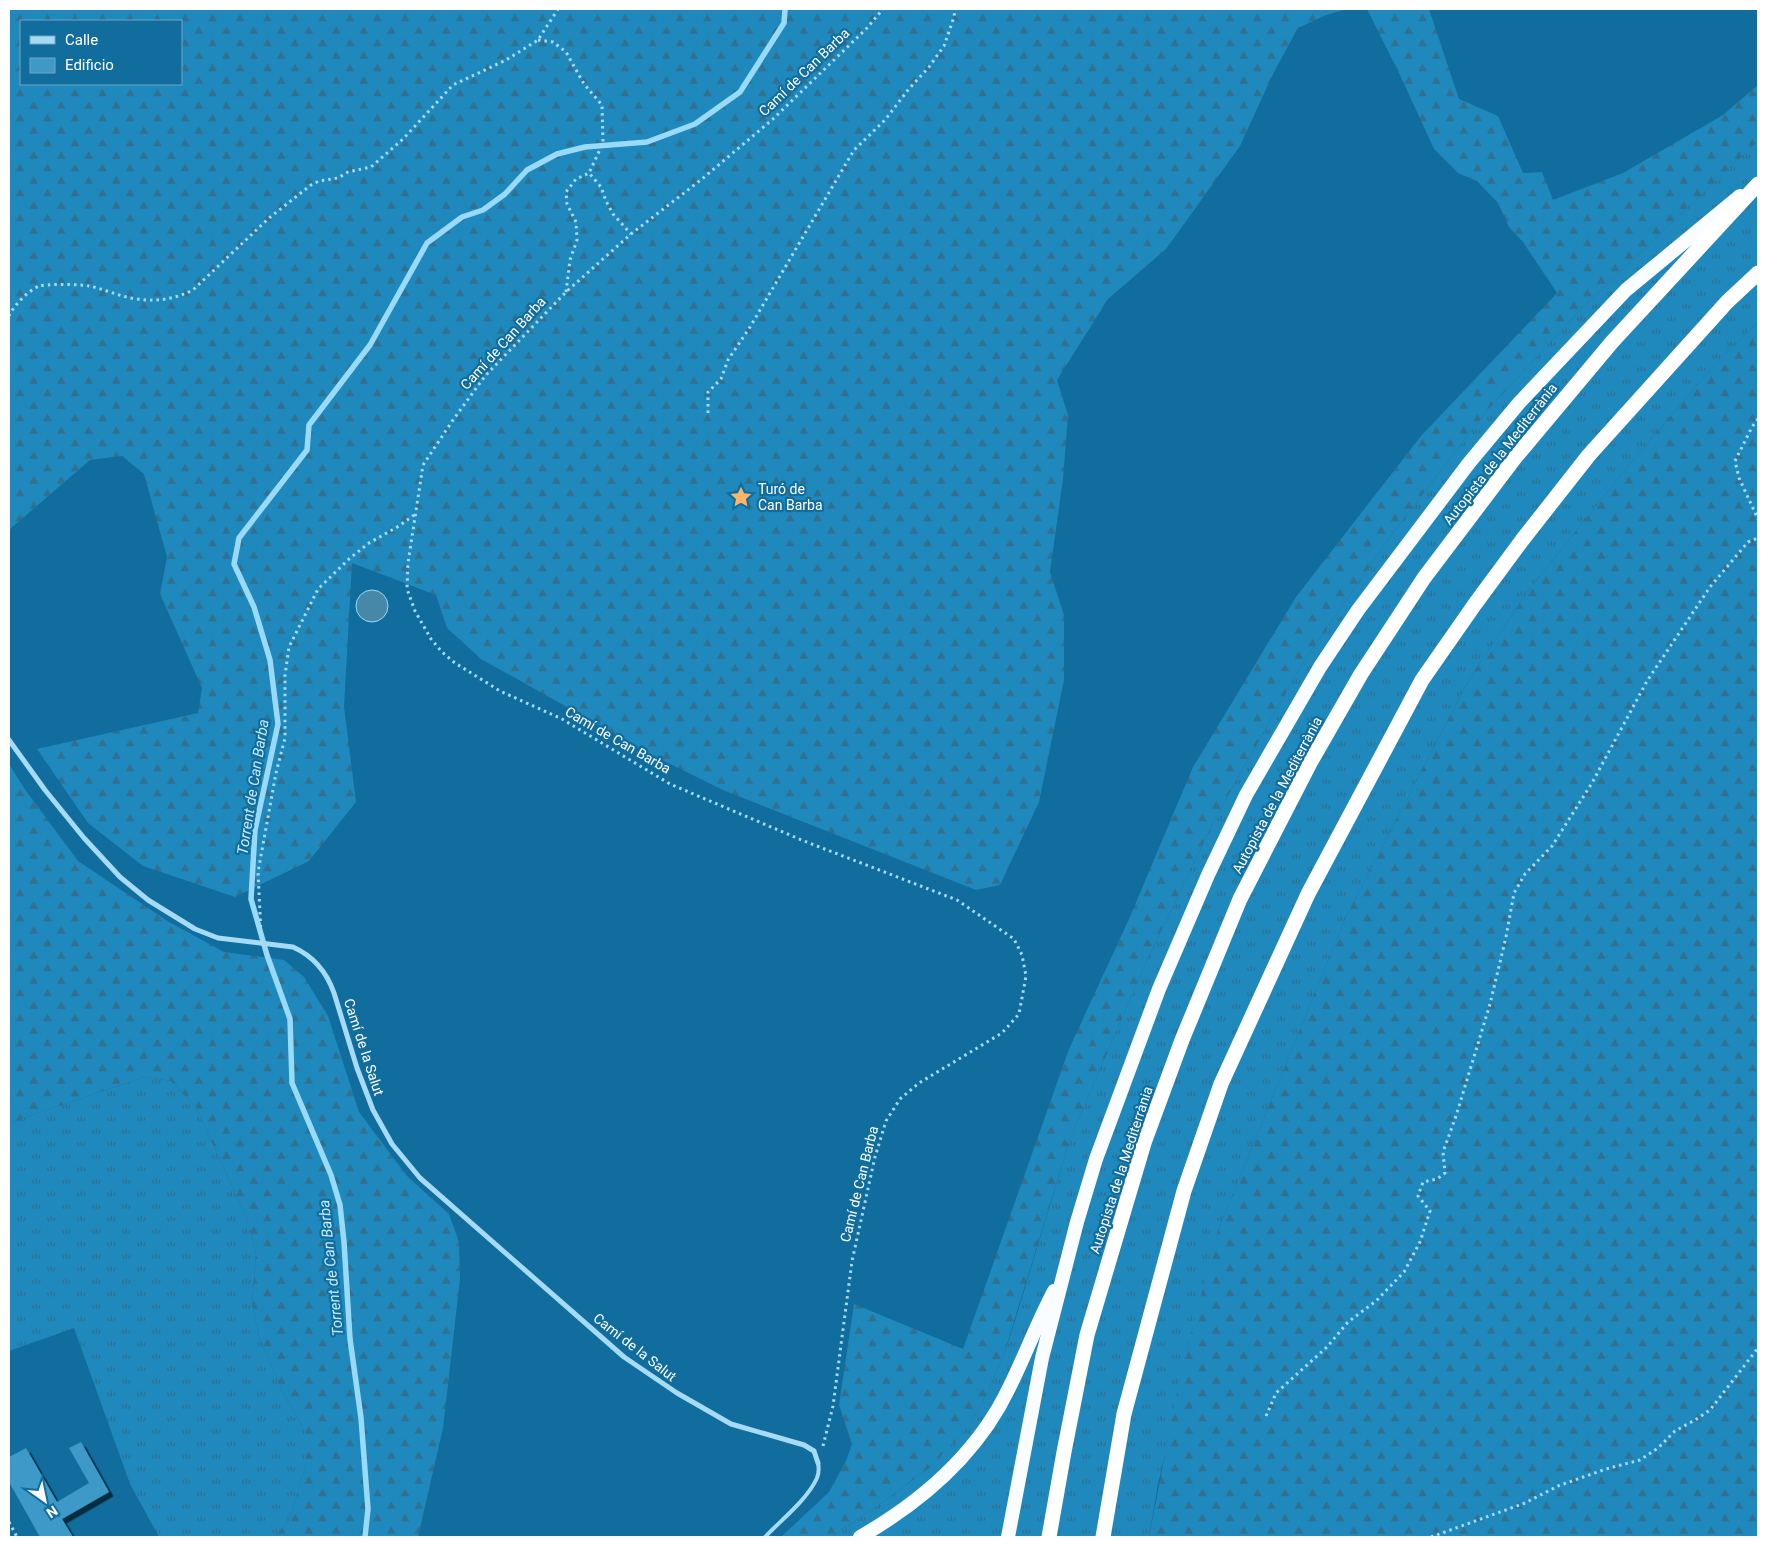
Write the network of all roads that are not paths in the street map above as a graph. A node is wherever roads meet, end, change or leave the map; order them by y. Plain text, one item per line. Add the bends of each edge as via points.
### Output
1 (1758, 182) edge
2 (1758, 273) edge
3 (9, 740) edge
4 (1065, 1270) junction
5 (818, 1463) joint
6 (765, 1537) edge
7 (860, 1537) edge
8 (1008, 1537) edge
9 (1049, 1537) edge
10 (1103, 1537) edge

1 - 4 highway via 1626,290 1519,403 1416,531 1320,667 1246,795 1159,989 1096,1159
1 - 9 highway, Autopista de la Mediterrània via 1612,342 1514,459 1424,578 1361,674 1310,763 1240,899 1144,1143 1087,1334
2 - 10 highway via 1727,302 1589,455 1475,604 1422,680 1308,894 1222,1084 1184,1191 1124,1414
3 - 5 street, Camí de la Salut via 84,838 120,877 148,900 194,930 218,938 293,947 303,951 320,967 334,993 373,1110 392,1144 420,1178 624,1357 731,1424 804,1444 814,1451
4 - 7 highway via 1042,1313 1009,1389 984,1432 914,1502
4 - 8 highway via 1042,1358
5 - 6 lane via 817,1478 804,1497

